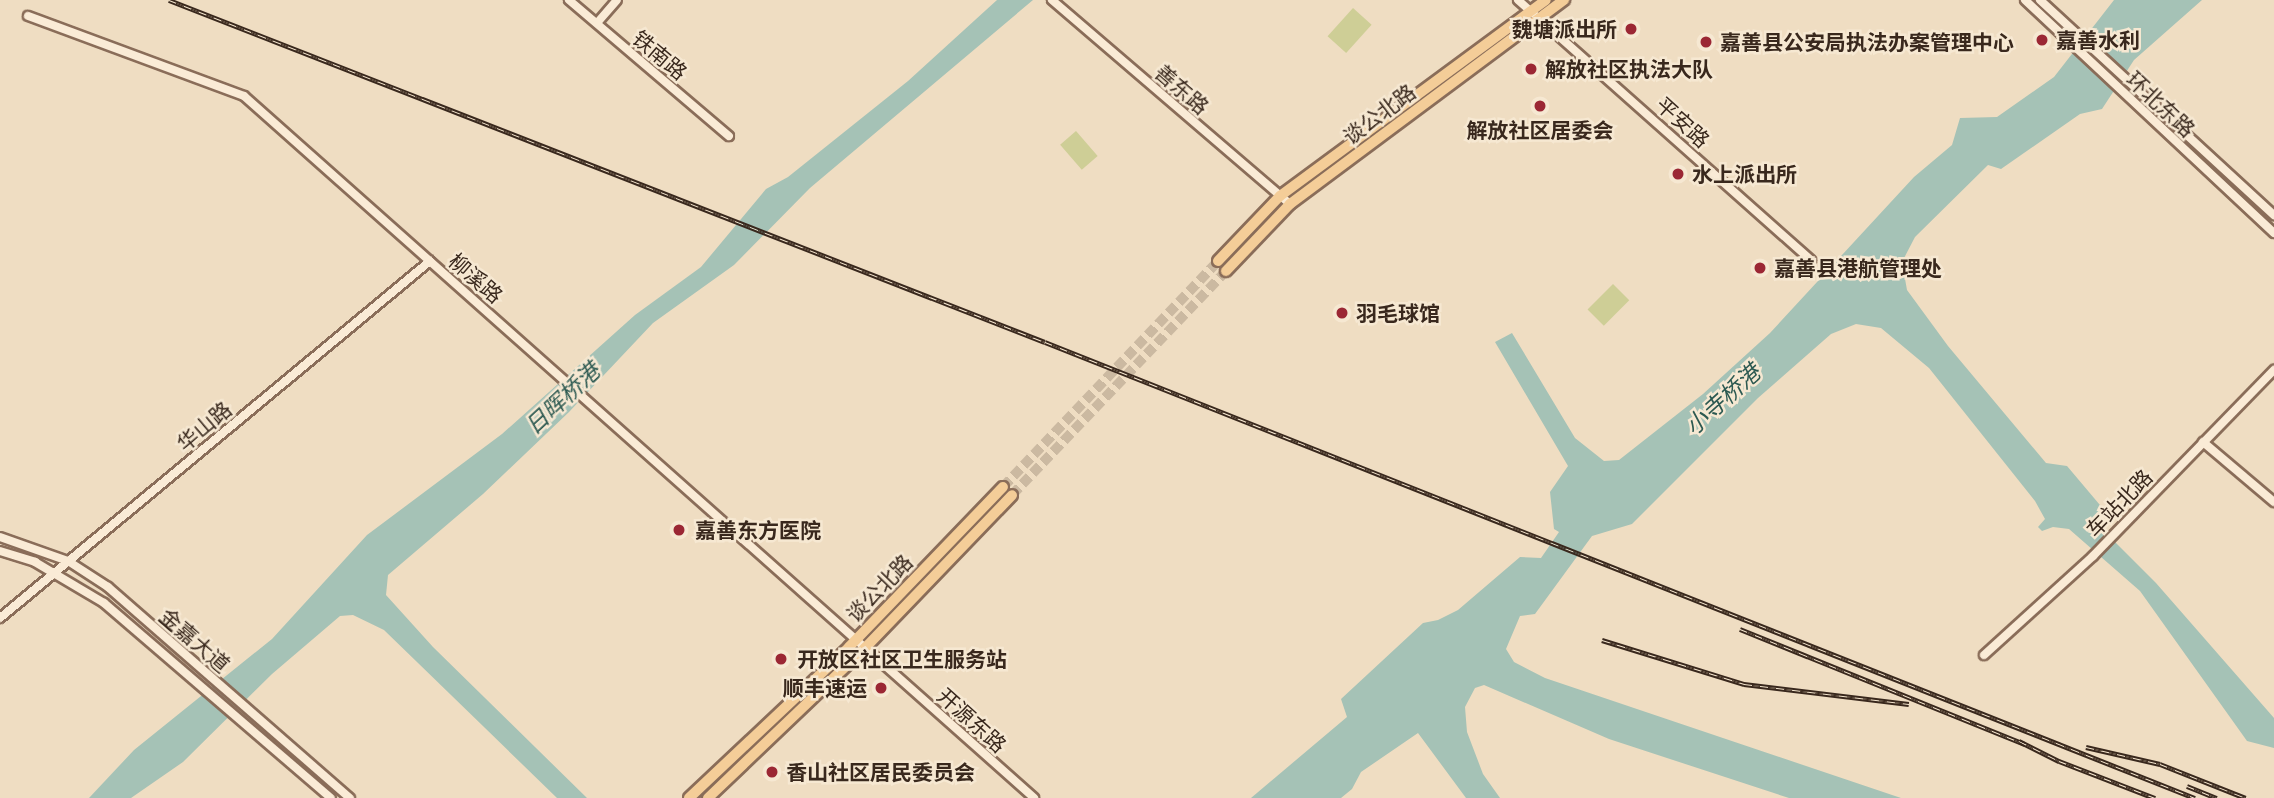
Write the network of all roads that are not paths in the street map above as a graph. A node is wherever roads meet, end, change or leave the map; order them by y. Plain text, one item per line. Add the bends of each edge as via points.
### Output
1 (569, 0) edge
2 (617, 0) edge
3 (1052, 0) edge
4 (1518, 0) edge
5 (1546, 0) edge
6 (1564, 0) edge
7 (2025, 0) edge
8 (2040, 0) edge
9 (1536, 15) junction
10 (28, 16) dead end
11 (597, 23) junction
12 (729, 136) dead end
13 (1280, 196) junction
14 (1290, 204) junction
15 (2274, 215) edge
16 (2274, 233) edge
17 (1811, 260) dead end
18 (430, 261) junction
19 (1218, 261) tunnel mouth
20 (1226, 271) tunnel mouth
21 (2274, 370) edge
22 (2203, 442) junction
23 (1003, 487) tunnel mouth
24 (1012, 495) tunnel mouth
25 (2274, 502) edge
26 (0, 537) edge
27 (0, 551) edge
28 (68, 561) junction
29 (54, 573) junction
30 (0, 618) edge
31 (860, 643) junction
32 (1984, 655) dead end
33 (331, 798) edge
34 (350, 798) edge
35 (689, 798) edge
36 (708, 798) edge
37 (1034, 798) edge

1 - 11 street, 铁南路
2 - 11 street
3 - 13 street, 善东路
4 - 9 street, 平安路
5 - 9 main road, 谈公北路
6 - 9 main road, 谈公北路
7 - 16 street, 环北东路
8 - 15 street, 环北东路
9 - 13 main road, 谈公北路
9 - 14 main road, 谈公北路
9 - 17 street, 平安路
10 - 18 street, 柳溪路 via 244,96
11 - 12 street, 铁南路
13 - 14 street, 善东路
13 - 19 main road, 谈公北路
14 - 20 main road, 谈公北路
18 - 28 street, 华山路
18 - 31 street, 柳溪路
21 - 22 street, 车站北路
22 - 25 street
22 - 32 street, 车站北路 via 2093,556
23 - 31 main road, 谈公北路
24 - 31 main road, 谈公北路
26 - 28 street, 金嘉大道
27 - 29 street, 金嘉大道
28 - 29 street, 华山路
28 - 34 street, 金嘉大道 via 108,587
29 - 30 street, 华山路
29 - 33 street, 金嘉大道 via 104,603
31 - 35 main road, 谈公北路
31 - 36 main road, 谈公北路
31 - 37 street, 开源东路

